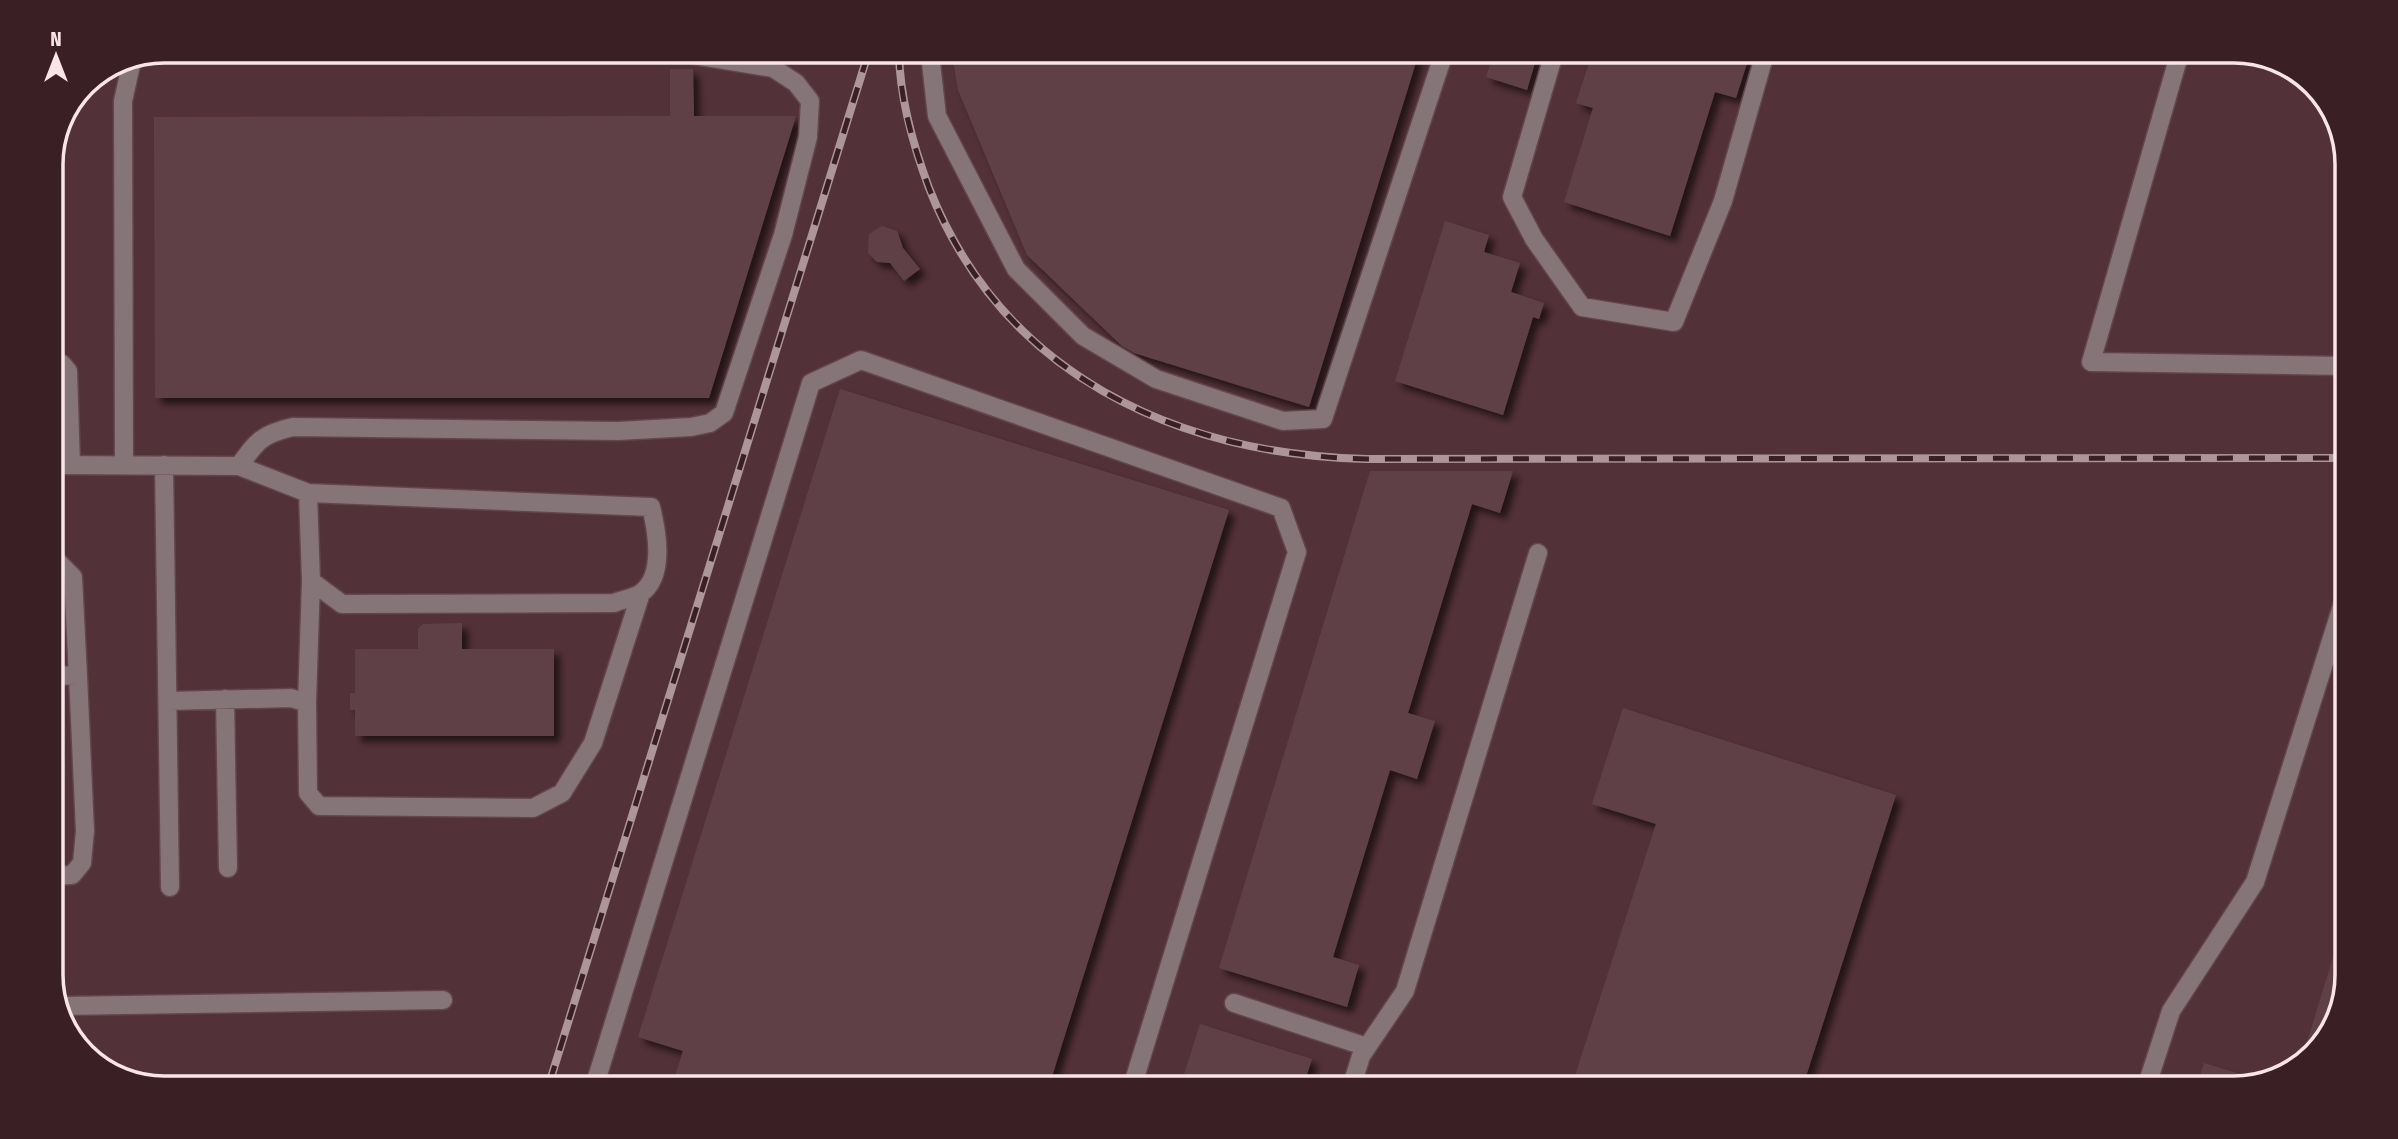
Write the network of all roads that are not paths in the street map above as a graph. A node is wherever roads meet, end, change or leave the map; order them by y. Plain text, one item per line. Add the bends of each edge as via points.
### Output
1 (743, 63) edge
2 (931, 63) edge
3 (1441, 63) edge
4 (1551, 63) edge
5 (1762, 63) edge
6 (2177, 63) edge
7 (130, 69) edge
8 (63, 364) edge
9 (2335, 366) edge
10 (63, 465) edge
11 (71, 465) junction
12 (124, 465) junction
13 (164, 466) junction
14 (239, 466) junction
15 (308, 494) junction
16 (1538, 553) dead end
17 (63, 567) edge
18 (312, 581) junction
19 (641, 593) junction
20 (2335, 628) edge
21 (63, 675) edge
22 (78, 676) junction
23 (225, 699) junction
24 (169, 701) junction
25 (307, 703) junction
26 (228, 868) dead end
27 (63, 875) edge
28 (170, 887) dead end
29 (443, 1000) dead end
30 (1234, 1003) dead end
31 (68, 1006) edge
32 (1367, 1047) junction
33 (598, 1076) edge
34 (1135, 1076) edge
35 (1355, 1076) edge
36 (2150, 1076) edge

1 - 14 street via 773,68 796,83 810,101 808,137 783,235 724,413 710,423 691,427 618,430 293,428 270,432 257,441
2 - 3 street via 937,116 1016,269 1083,336 1145,373 1283,421 1323,419
4 - 5 street via 1512,197 1534,239 1583,307 1674,322 1723,201
6 - 9 street via 2091,362
7 - 12 street via 123,101
8 - 11 street via 68,371
10 - 11 street
11 - 12 street
12 - 13 street
13 - 14 street
13 - 24 street
14 - 15 street
15 - 18 street
15 - 19 street via 651,507 656,573
16 - 32 street via 1405,990
17 - 22 street via 73,577
18 - 19 street via 342,604 614,603
18 - 25 street
19 - 25 street via 593,743 562,793 533,808 319,806 308,793
20 - 36 street via 2255,881 2171,1011
21 - 22 street
22 - 27 street via 85,831 82,863 72,875
23 - 24 street
23 - 25 street via 292,698
23 - 26 street
24 - 28 street
29 - 31 street
30 - 32 street
32 - 35 street
33 - 34 street via 811,383 862,360 1281,508 1297,552

